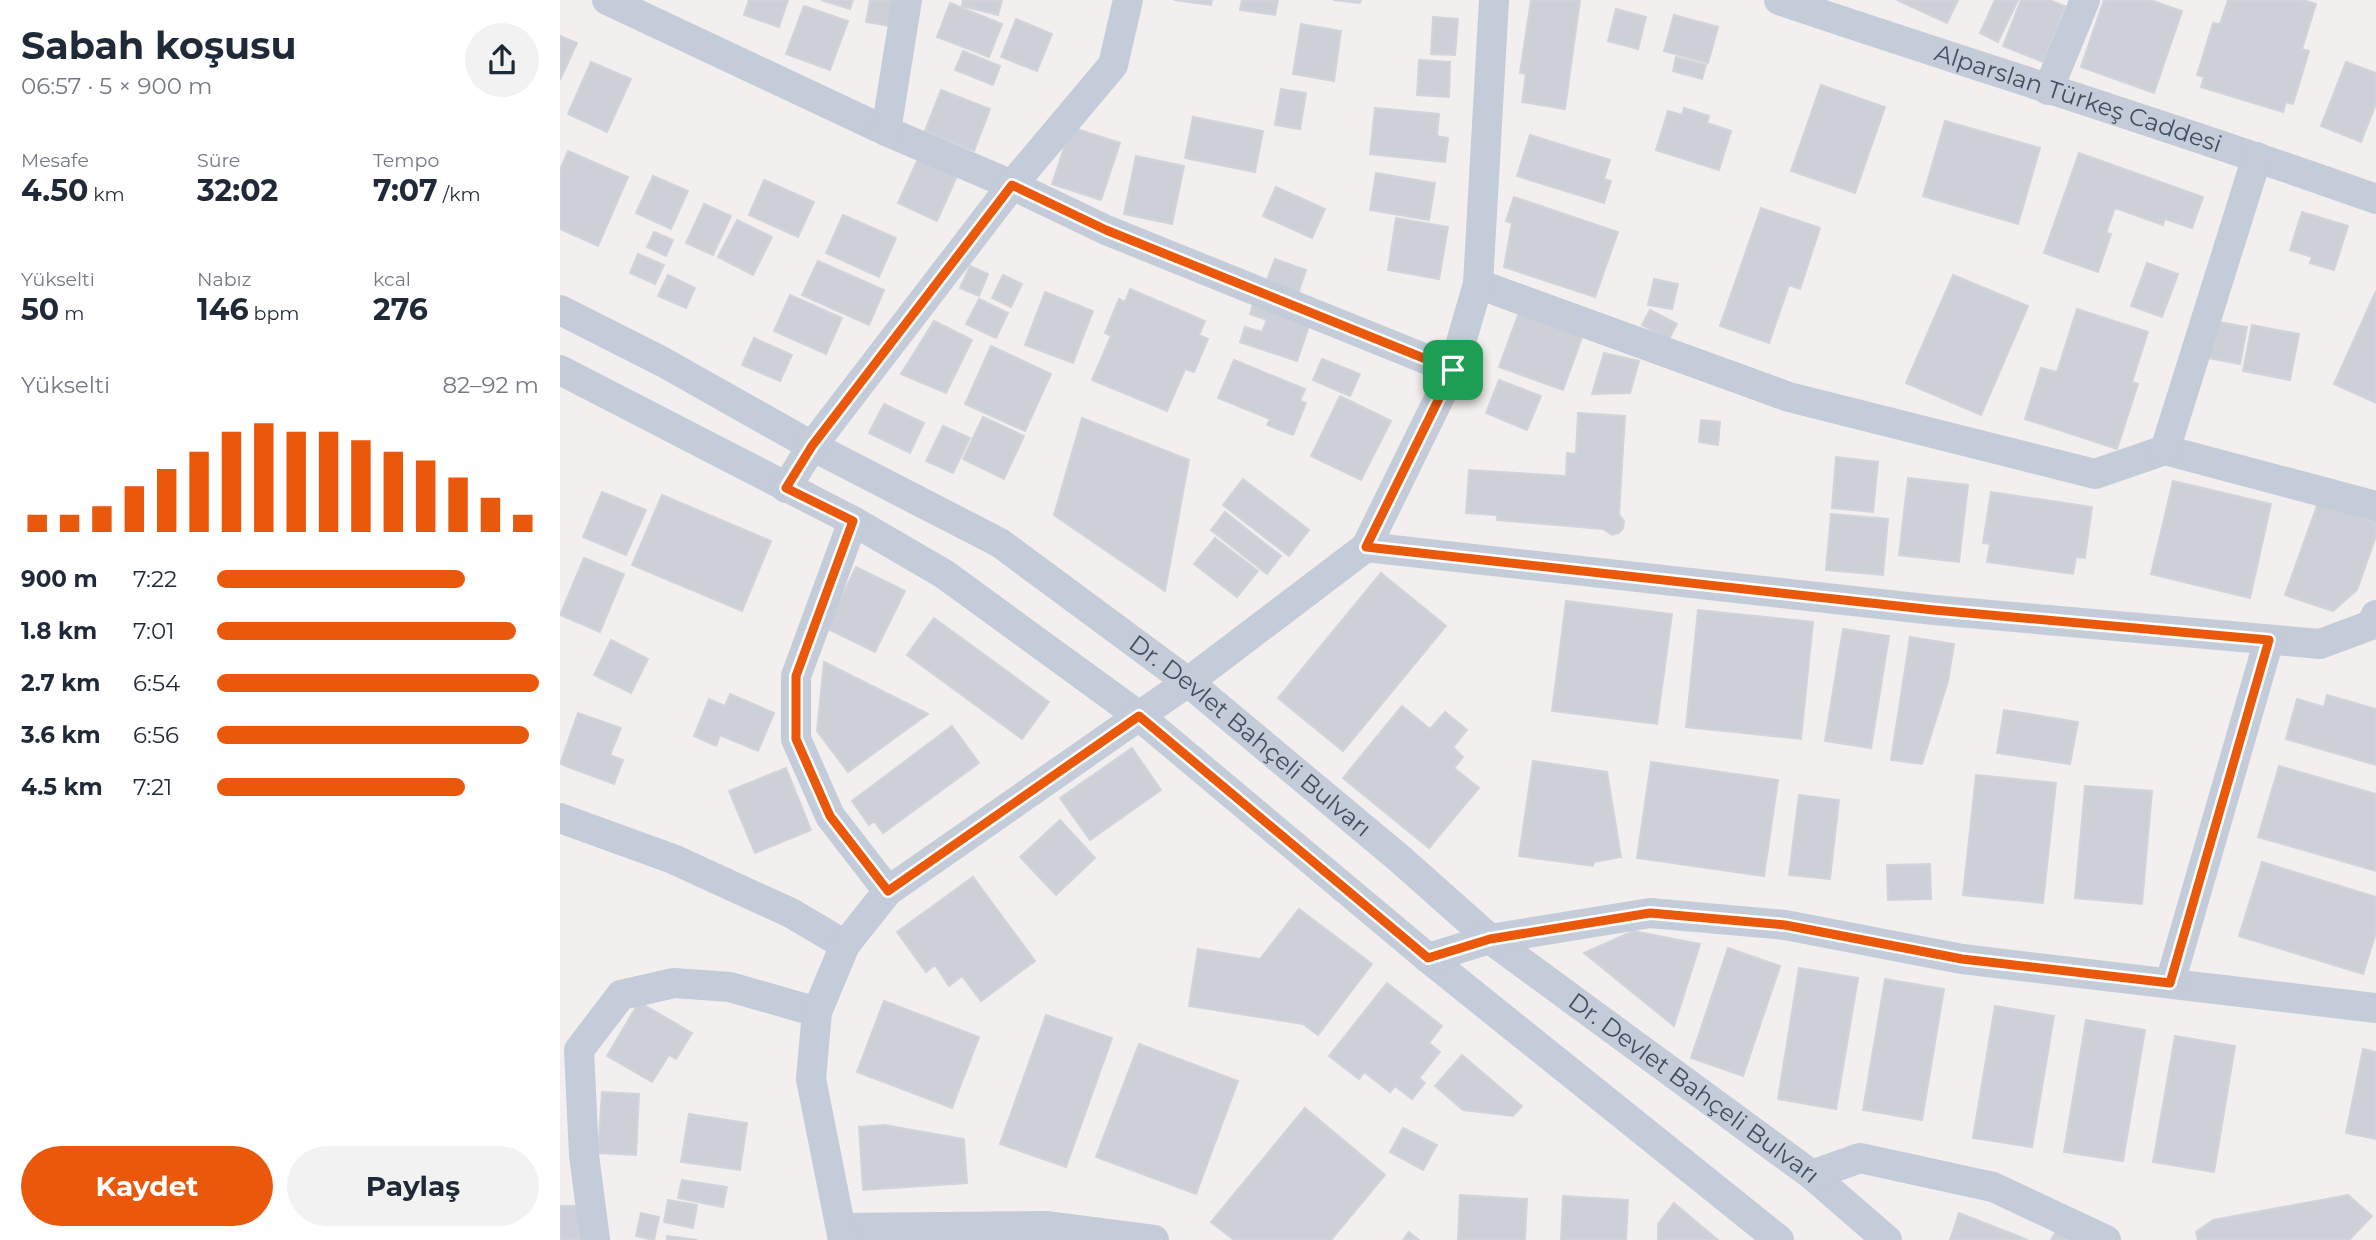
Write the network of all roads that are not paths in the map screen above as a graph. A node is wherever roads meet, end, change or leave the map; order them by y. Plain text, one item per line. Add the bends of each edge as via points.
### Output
1 (607, 0) edge
2 (907, 0) edge
3 (1128, 0) edge
4 (1494, 0) edge
5 (1779, 0) edge
6 (2085, 0) edge
7 (1855, 12) edge
8 (2048, 90) junction
9 (886, 131) junction
10 (2258, 157) junction
11 (1012, 185) junction
12 (2376, 200) edge
13 (1478, 284) junction
14 (560, 310) edge
15 (560, 370) edge
16 (1453, 370) junction
17 (812, 446) junction
18 (2165, 450) junction
19 (786, 488) junction
20 (2376, 506) edge
21 (853, 521) junction
22 (1366, 547) junction
23 (2376, 615) edge
24 (2269, 640) junction
25 (1188, 682) junction
26 (1139, 716) junction
27 (560, 818) edge
28 (888, 891) junction
29 (1490, 939) junction
30 (845, 945) junction
31 (1428, 958) junction
32 (2170, 983) junction
33 (2376, 1008) edge
34 (817, 1012) junction
35 (1812, 1175) junction
36 (843, 1234) edge
37 (595, 1240) edge
38 (1154, 1240) edge
39 (1779, 1240) edge
40 (1887, 1240) edge
41 (2106, 1240) edge

1 - 9 street
2 - 9 street
3 - 11 street via 1113,65
4 - 13 street
5 - 7 street, Alparslan Türkeş Caddesi
6 - 8 street
7 - 8 street, Alparslan Türkeş Caddesi
8 - 10 street, Alparslan Türkeş Caddesi
9 - 11 street
10 - 12 street, Alparslan Türkeş Caddesi
10 - 18 street
11 - 16 street via 1106,230
11 - 17 street
13 - 16 street
13 - 18 street via 1789,397 2095,474
14 - 17 street, Dr. Devlet Bahçeli Bulvarı
15 - 19 street
16 - 22 street
17 - 19 street
17 - 25 street, Dr. Devlet Bahçeli Bulvarı via 1000,543
18 - 20 street
19 - 21 street
21 - 26 street via 944,574
21 - 28 street via 796,676 796,739 830,816
22 - 24 street via 1920,608
22 - 25 street
23 - 24 street via 2371,625 2320,644
24 - 32 street
25 - 26 street
25 - 29 street, Dr. Devlet Bahçeli Bulvarı
26 - 28 street
26 - 31 street
27 - 30 street via 685,865 791,913
28 - 30 street
29 - 31 street
29 - 32 street via 1650,913 1785,925 1962,959
29 - 35 street, Dr. Devlet Bahçeli Bulvarı
30 - 34 street
31 - 39 street
32 - 33 street
34 - 36 street via 811,1079
34 - 37 street via 730,987 674,983 621,996 579,1050 584,1155
35 - 40 street, Dr. Devlet Bahçeli Bulvarı
35 - 41 street via 1860,1158 1993,1187
36 - 38 street via 1046,1226

